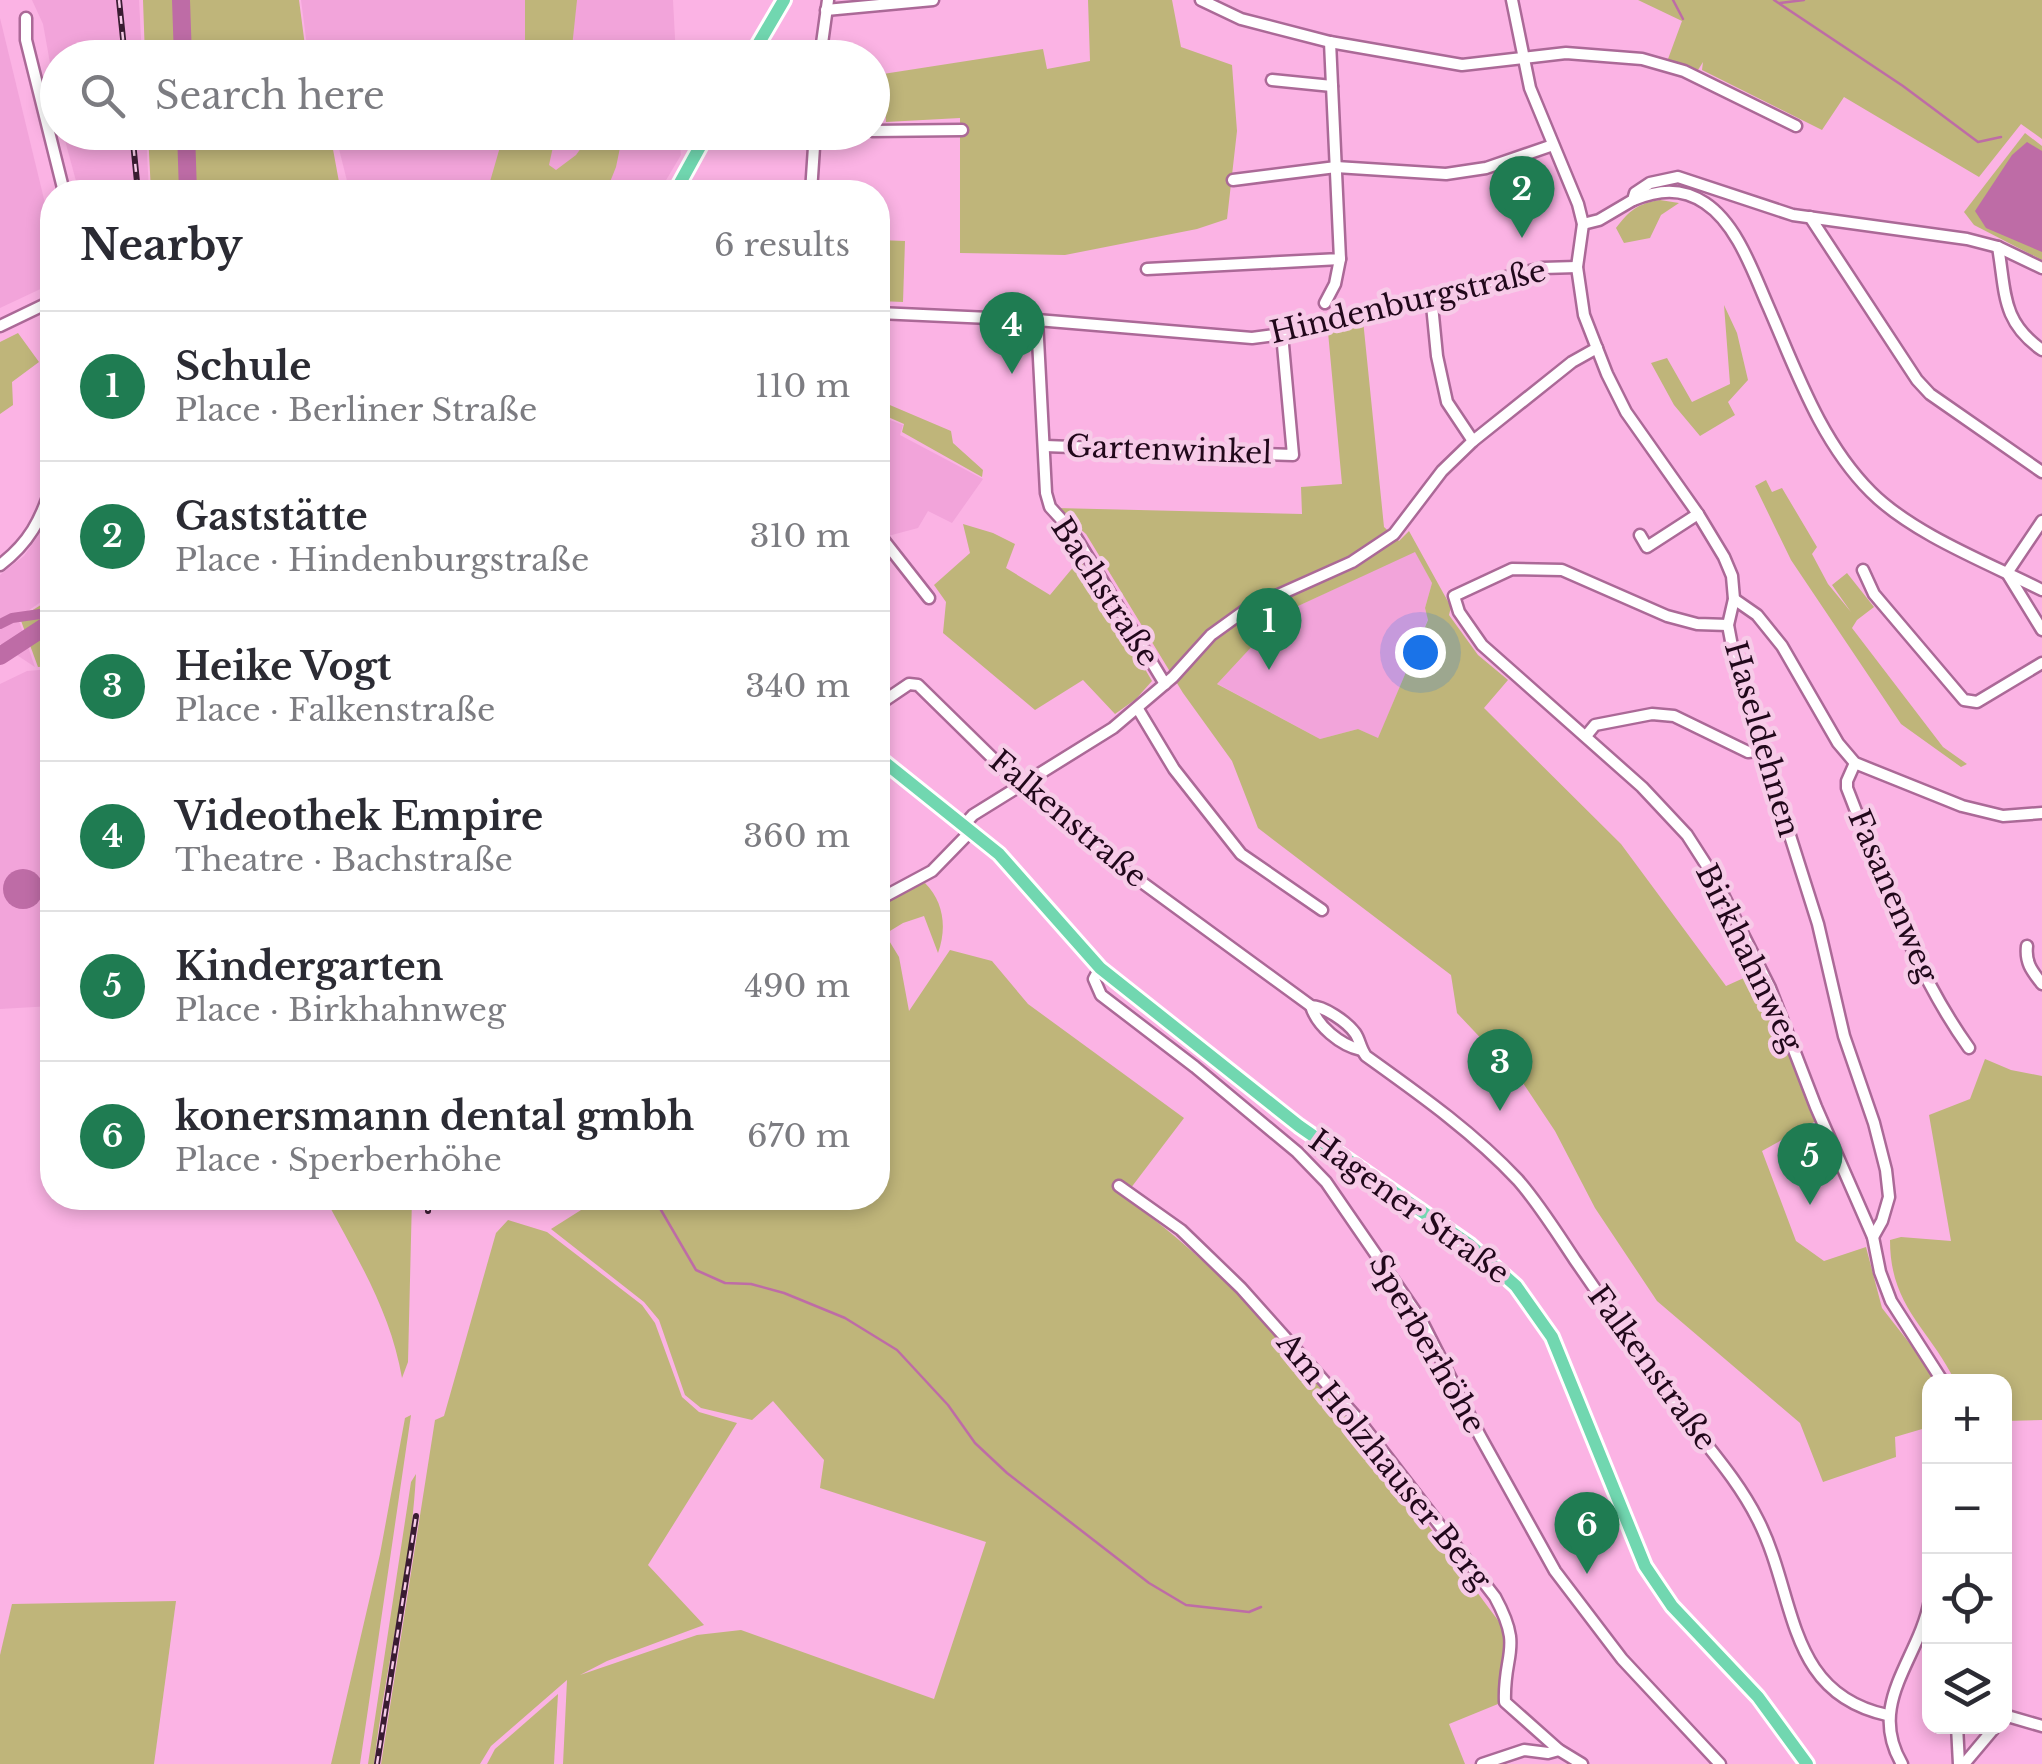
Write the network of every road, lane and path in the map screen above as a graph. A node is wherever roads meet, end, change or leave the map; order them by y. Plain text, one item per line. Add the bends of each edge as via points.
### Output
1 (784, 0) edge
2 (932, 0) edge
3 (1201, 0) edge
4 (1512, 0) edge
5 (827, 5) edge
6 (26, 18) dead end
7 (761, 40) edge
8 (822, 40) edge
9 (1330, 42) junction
10 (1522, 58) junction
11 (1272, 80) dead end
12 (1332, 86) junction
13 (40, 96) edge
14 (1796, 126) dead end
15 (962, 130) dead end
16 (890, 131) edge
17 (1554, 145) junction
18 (54, 150) edge
19 (698, 150) edge
20 (814, 150) edge
21 (1336, 167) junction
22 (61, 180) edge
23 (682, 180) edge
24 (812, 180) edge
25 (1233, 180) dead end
26 (1633, 200) junction
27 (1810, 217) junction
28 (1582, 224) junction
29 (1998, 247) junction
30 (1340, 259) junction
31 (1577, 266) junction
32 (2042, 268) edge
33 (1148, 269) dead end
34 (1431, 295) junction
35 (1325, 303) dead end
36 (40, 306) edge
37 (890, 314) edge
38 (1037, 320) junction
39 (0, 326) edge
40 (1282, 334) junction
41 (1597, 348) junction
42 (2042, 350) edge
43 (1473, 441) junction
44 (1045, 446) junction
45 (2042, 472) edge
46 (1698, 514) junction
47 (40, 521) edge
48 (2042, 521) edge
49 (1640, 535) dead end
50 (890, 548) edge
51 (0, 566) edge
52 (1864, 570) dead end
53 (2007, 572) junction
54 (2042, 590) edge
55 (929, 598) dead end
56 (1734, 599) junction
57 (1728, 625) junction
58 (2042, 630) edge
59 (2042, 663) edge
60 (1164, 684) junction
61 (890, 697) edge
62 (1138, 709) junction
63 (1586, 736) junction
64 (1763, 750) junction
65 (1856, 763) junction
66 (890, 766) edge
67 (1021, 786) junction
68 (2042, 813) edge
69 (968, 828) junction
70 (890, 894) edge
71 (1322, 910) dead end
72 (2027, 946) dead end
73 (1100, 968) junction
74 (2042, 984) edge
75 (1970, 1048) dead end
76 (1119, 1186) dead end
77 (1873, 1237) junction
78 (1939, 1374) edge
79 (1922, 1632) edge
80 (1887, 1715) junction
81 (2012, 1717) edge
82 (2042, 1726) edge
83 (1957, 1734) edge
84 (1989, 1734) edge
85 (1559, 1750) junction
86 (1718, 1763) edge
87 (1482, 1764) edge
88 (1582, 1764) edge
89 (1806, 1764) edge
90 (1902, 1764) edge
91 (1962, 1764) edge

1 - 7 main road
2 - 5 street
3 - 9 street via 1242,19
4 - 10 street
5 - 8 street
6 - 13 street
9 - 10 street via 1462,65
9 - 12 street
10 - 14 street via 1566,53 1642,59 1684,71
10 - 17 street
11 - 12 street
12 - 21 street
15 - 16 street
17 - 21 street via 1446,174
17 - 28 street
18 - 22 street
19 - 23 main road
20 - 24 street
21 - 25 street
21 - 30 street
26 - 27 street via 1650,182 1678,177
26 - 28 street
26 - 53 street via 1674,191 1718,215 1750,265 1814,410 1844,460 1904,518
27 - 29 street
27 - 45 street via 1917,380
28 - 31 street, Hindenburgstraße
29 - 32 street
29 - 42 street via 2009,315
30 - 33 street
30 - 35 street
31 - 34 street, Hindenburgstraße
31 - 41 street, Haseldehnen via 1581,305
34 - 40 street, Hindenburgstraße
34 - 43 street via 1447,402
36 - 39 street
37 - 38 street, Hindenburgstraße
38 - 40 street, Hindenburgstraße via 1208,336
38 - 44 street, Bachstraße
40 - 44 street, Gartenwinkel via 1294,455
41 - 43 street
41 - 46 street, Haseldehnen via 1626,412
43 - 60 street via 1394,534 1352,562 1247,609
44 - 60 street, Bachstraße via 1050,507 1072,531
46 - 49 street via 1647,547
46 - 56 street, Haseldehnen via 1732,576
47 - 51 street
48 - 53 street
50 - 55 street
52 - 59 street via 1874,594 1964,700 1977,702
53 - 54 street
53 - 58 street
56 - 57 street, Haseldehnen
56 - 65 street, Fasanenweg via 1782,646
57 - 63 street, Birkhahnweg via 1667,616 1562,570 1512,569 1454,596 1482,645
57 - 64 street, Haseldehnen
60 - 62 street
61 - 67 street, Falkenstraße via 918,686
62 - 67 street
62 - 71 street via 1241,854
63 - 64 street via 1596,725 1652,714 1674,716 1748,752
63 - 77 street, Birkhahnweg via 1686,835 1714,878 1770,988
64 - 77 street, Haseldehnen via 1886,1170 1888,1197
65 - 68 street via 1962,806 2003,816
65 - 75 street, Fasanenweg via 1848,788 1886,887 1942,1010
66 - 69 main road, Hagener Straße
67 - 69 street via 973,815
67 - 80 street, Falkenstraße via 1106,856 1356,1034 1360,1050 1485,1147 1521,1184 1758,1519 1809,1663 1847,1702
69 - 70 street via 932,871
69 - 73 main road, Hagener Straße
72 - 74 street via 2030,969
73 - 86 street, Sperberhöhe via 1094,979 1100,994 1326,1182 1421,1320 1555,1571 1622,1660
73 - 89 main road, Hagener Straße via 1516,1286 1552,1337 1658,1588 1758,1696
76 - 85 street, Am Holzhauser Berg via 1220,1268 1357,1418 1495,1597 1513,1643 1506,1702
77 - 78 street, Birkhahnweg via 1891,1302
79 - 80 street
80 - 90 street
81 - 82 street
83 - 91 street
84 - 91 street
85 - 87 street via 1524,1750
85 - 88 street, Am Holzhauser Berg

